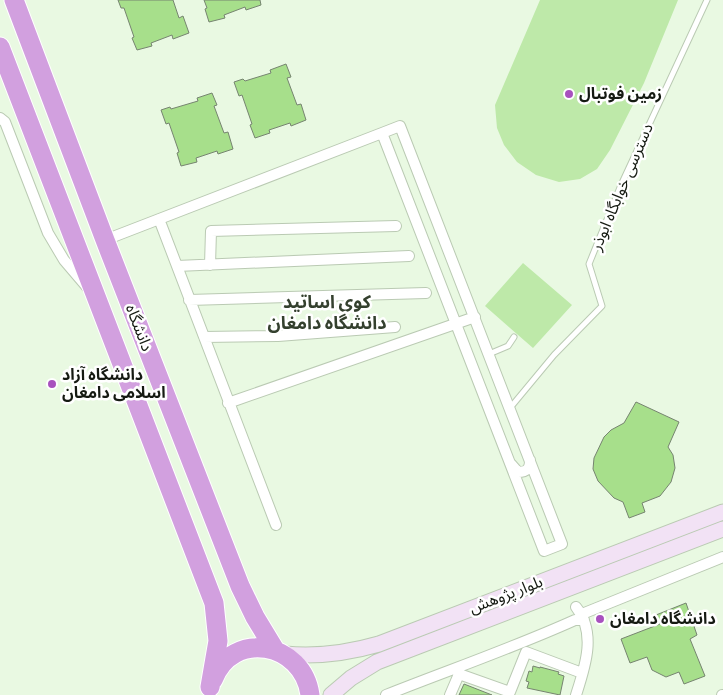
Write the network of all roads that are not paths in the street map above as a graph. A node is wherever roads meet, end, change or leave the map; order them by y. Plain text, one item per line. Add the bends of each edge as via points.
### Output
1 (14, 0) edge
2 (707, 0) edge
3 (0, 47) edge
4 (0, 118) edge
5 (382, 133) junction
6 (159, 218) junction
7 (396, 226) dead end
8 (105, 240) junction
9 (409, 256) dead end
10 (210, 264) junction
11 (177, 266) junction
12 (426, 293) dead end
13 (96, 298) junction
14 (189, 300) junction
15 (474, 317) junction
16 (456, 324) junction
17 (395, 327) dead end
18 (204, 337) junction
19 (514, 337) dead end
20 (489, 354) junction
21 (228, 403) junction
22 (510, 409) junction
23 (530, 460) junction
24 (509, 461) junction
25 (723, 512) edge
26 (276, 525) dead end
27 (723, 529) edge
28 (723, 557) edge
29 (581, 614) junction
30 (524, 648) junction
31 (280, 652) junction
32 (458, 671) junction
33 (582, 673) junction
34 (209, 691) edge
35 (512, 694) edge
36 (310, 695) edge
37 (331, 695) edge
38 (386, 695) edge
39 (450, 695) edge
40 (576, 695) edge

1 - 8 highway, دانشگاه
2 - 22 lane, دسترسی خوابگاه ابوذر via 621,185 589,264 602,306 554,355
3 - 13 highway, دانشگاه
4 - 13 street via 5,122 48,233 64,260
5 - 6 street
5 - 15 street via 400,126
5 - 16 street
6 - 8 street
6 - 11 street
7 - 10 street via 211,231
8 - 31 highway, دانشگاه via 240,586 255,617
9 - 10 street
10 - 11 street
11 - 14 street
12 - 14 street
13 - 34 highway, دانشگاه via 214,603 218,640
14 - 18 street
15 - 16 street
15 - 20 street
16 - 21 street
16 - 24 street
17 - 18 street via 278,336
18 - 21 street
19 - 20 lane via 508,346
20 - 22 street
21 - 26 street
22 - 23 street
23 - 24 street via 530,466 524,472 518,472
23 - 24 street via 562,544 544,551
25 - 31 street, بلوار پژوهش via 379,644 344,653 303,656
27 - 37 street, بلوار پژوهش via 377,662
28 - 29 street
29 - 30 street
29 - 33 street via 588,648
30 - 32 street
30 - 33 street
30 - 35 street
31 - 34 highway via 261,648 234,654 215,674
31 - 36 highway, دانشگاه via 304,673
32 - 35 street
32 - 38 street
32 - 39 street
33 - 40 street

